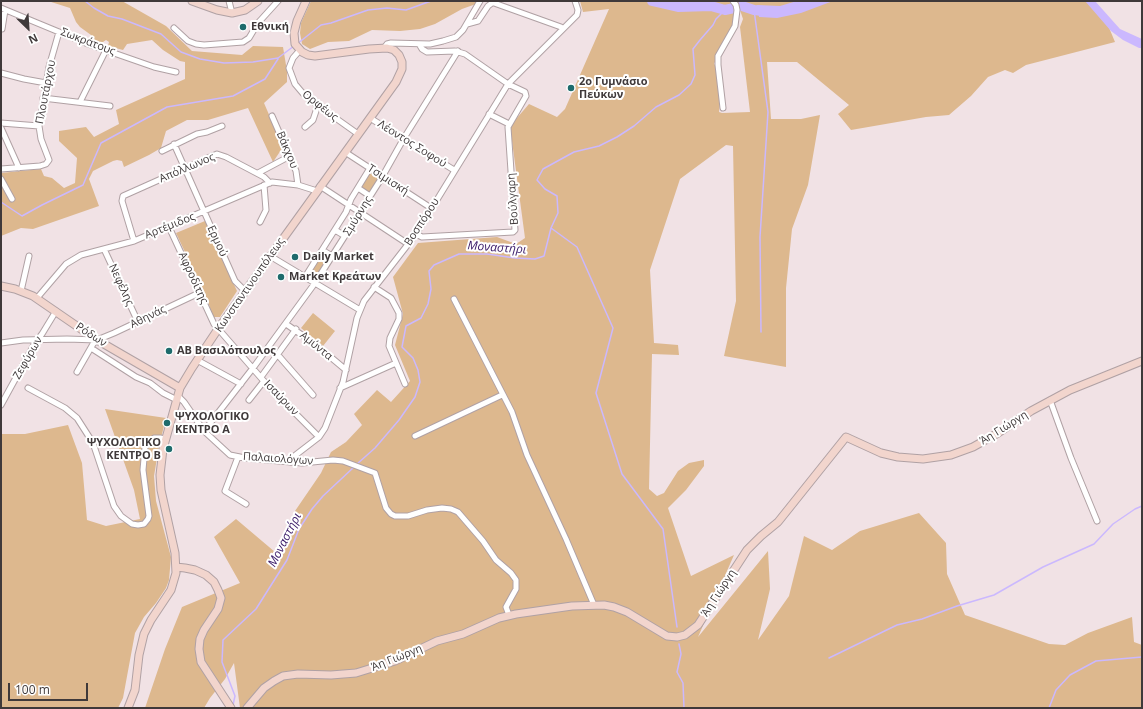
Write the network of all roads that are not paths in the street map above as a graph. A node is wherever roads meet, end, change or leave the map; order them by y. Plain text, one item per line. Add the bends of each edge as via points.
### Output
1 (192, 1) edge
2 (229, 1) edge
3 (258, 1) edge
4 (278, 1) edge
5 (306, 1) edge
6 (480, 1) edge
7 (575, 1) edge
8 (733, 1) edge
9 (3, 9) edge
10 (232, 13) junction
11 (467, 24) junction
12 (174, 28) dead end
13 (562, 28) junction
14 (2, 29) edge
15 (59, 32) junction
16 (419, 44) junction
17 (297, 46) junction
18 (384, 48) junction
19 (106, 50) junction
20 (458, 52) junction
21 (176, 72) dead end
22 (1, 73) edge
23 (46, 83) junction
24 (508, 84) junction
25 (43, 98) junction
26 (80, 102) junction
27 (318, 105) junction
28 (110, 106) dead end
29 (723, 108) dead end
30 (489, 114) junction
31 (272, 116) dead end
32 (370, 118) junction
33 (1, 123) edge
34 (509, 124) junction
35 (38, 126) junction
36 (222, 126) dead end
37 (305, 127) dead end
38 (1, 128) edge
39 (358, 134) junction
40 (404, 138) junction
41 (174, 144) junction
42 (162, 151) dead end
43 (345, 152) junction
44 (290, 156) junction
45 (19, 168) junction
46 (185, 168) junction
47 (370, 168) junction
48 (1, 169) edge
49 (454, 170) junction
50 (258, 174) junction
51 (382, 176) junction
52 (1, 179) edge
53 (270, 183) junction
54 (298, 184) junction
55 (264, 185) junction
56 (319, 188) junction
57 (358, 188) junction
58 (370, 196) junction
59 (12, 199) dead end
60 (349, 205) junction
61 (431, 208) junction
62 (204, 212) junction
63 (360, 212) junction
64 (260, 222) dead end
65 (169, 226) junction
66 (335, 230) junction
67 (416, 234) junction
68 (345, 236) junction
69 (134, 241) junction
70 (408, 244) junction
71 (104, 249) junction
72 (322, 250) junction
73 (29, 256) dead end
74 (270, 256) junction
75 (332, 256) junction
76 (305, 277) junction
77 (315, 283) junction
78 (1, 286) edge
79 (374, 287) junction
80 (21, 291) junction
81 (245, 291) junction
82 (199, 293) junction
83 (37, 298) junction
84 (454, 300) dead end
85 (360, 310) junction
86 (56, 311) junction
87 (138, 322) junction
88 (286, 324) junction
89 (218, 329) junction
90 (296, 330) junction
91 (37, 340) junction
92 (97, 340) junction
93 (1, 343) edge
94 (91, 348) junction
95 (277, 354) junction
96 (197, 360) junction
97 (1142, 361) edge
98 (396, 363) junction
99 (253, 368) junction
100 (346, 370) junction
101 (76, 372) dead end
102 (262, 379) junction
103 (240, 384) junction
104 (405, 384) dead end
105 (28, 388) dead end
106 (180, 388) junction
107 (340, 388) junction
108 (314, 395) dead end
109 (502, 395) junction
110 (177, 398) junction
111 (249, 400) dead end
112 (1050, 400) junction
113 (1, 405) edge
114 (204, 431) junction
115 (414, 436) dead end
116 (319, 437) junction
117 (166, 440) junction
118 (238, 457) junction
119 (290, 462) junction
120 (246, 504) dead end
121 (1097, 521) dead end
122 (176, 567) junction
123 (594, 604) junction
124 (509, 616) junction
125 (128, 708) edge
126 (230, 708) edge
127 (247, 708) edge

1 - 10 street
2 - 10 street
3 - 10 street via 245,10
4 - 12 street via 258,23 250,38 243,42 196,44 188,41
5 - 17 street via 295,29
6 - 11 street
7 - 13 street, Βοσπόρου via 577,14
8 - 29 street via 737,10 735,26 718,56
9 - 14 street
9 - 15 street, Σωκράτους
11 - 13 street via 478,21 492,3
11 - 16 street via 460,34 453,38
13 - 24 street, Βοσπόρου
15 - 19 street, Σωκράτους
15 - 23 street, Πλουτάρχου
16 - 18 street via 391,43
16 - 20 street via 427,52
17 - 18 street via 308,55 315,56
17 - 27 street, Ορφέως via 290,65 293,82
18 - 32 street, Κωνσταντινουπόλεως via 398,54 403,67 398,79
19 - 21 street, Σωκράτους
19 - 26 street
20 - 24 street via 468,56
20 - 40 street, Σμύρνης
22 - 23 street
23 - 25 street, Πλουτάρχου
24 - 30 street, Βοσπόρου
24 - 34 street via 525,92 526,96
25 - 26 street
25 - 35 street, Πλουτάρχου
26 - 28 street
27 - 37 street via 312,121
27 - 39 street, Ορφέως
30 - 34 street
30 - 49 street, Βοσπόρου
31 - 44 street, Βάκχου
32 - 39 street, Κωνσταντινουπόλεως
32 - 40 street, Λέοντος Σοφού
33 - 35 street
34 - 67 street, Βούλγαρη via 515,230 422,237
35 - 45 street, Πλουτάρχου via 49,159 45,164
36 - 41 street
38 - 45 street
39 - 43 street, Κωνσταντινουπόλεως
40 - 49 street, Λέοντος Σοφού
40 - 51 street, Σμύρνης
41 - 42 street
41 - 46 street, Ερμού
43 - 47 street, Τσιμισκή
43 - 56 street, Κωνσταντινουπόλεως
44 - 50 street
44 - 54 street, Βάκχου via 298,176
45 - 48 street
46 - 50 street, Απόλλωνος via 218,154
46 - 62 street, Ερμού
46 - 69 street, Απόλλωνος via 123,196 122,201
47 - 51 street, Τσιμισκή
47 - 57 street
49 - 61 street, Βοσπόρου
50 - 53 street, Απόλλωνος
51 - 58 street, Σμύρνης
51 - 61 street, Τσιμισκή
52 - 59 street
53 - 54 street, Αρτέμιδος
53 - 55 street, Αρτέμιδος
54 - 56 street, Αρτέμιδος
55 - 62 street, Αρτέμιδος
55 - 64 street via 266,210
56 - 60 street, Αρτέμιδος
56 - 74 street, Κωνσταντινουπόλεως
57 - 58 street
57 - 60 street
58 - 63 street, Σμύρνης
60 - 63 street, Αρτέμιδος
60 - 66 street
61 - 67 street, Βοσπόρου
62 - 65 street, Αρτέμιδος
62 - 81 street, Ερμού via 235,281
63 - 68 street, Σμύρνης
63 - 70 street, Αρτέμιδος
65 - 69 street, Αρτέμιδος
65 - 82 street, Αφροδίτης
66 - 68 street
66 - 72 street
67 - 70 street, Βοσπόρου
68 - 75 street, Σμύρνης
69 - 71 street, Αρτέμιδος
70 - 79 street, Βοσπόρου
71 - 83 street, Αρτέμιδος via 70,261
71 - 87 street, Νεφέλης
72 - 75 street
72 - 76 street
73 - 80 street
74 - 76 street
74 - 81 street, Κωνσταντινουπόλεως
75 - 77 street, Σμύρνης
76 - 77 street
77 - 85 street
77 - 88 street, Σμύρνης
78 - 80 street, Ρόδων
79 - 85 street, Βοσπόρου
79 - 98 street via 391,298 399,312 399,319 389,341
80 - 83 street, Ρόδων
81 - 89 street, Κωνσταντινουπόλεως
82 - 87 street, Αθηνάς
82 - 89 street, Αφροδίτης
83 - 86 street, Ρόδων
84 - 109 street
85 - 100 street, Βοσπόρου
86 - 91 street, Ζεφύρων
86 - 92 street, Ρόδων
87 - 92 street, Αθηνάς
88 - 90 street, Αμύντα
88 - 99 street, Σμύρνης
89 - 96 street, Κωνσταντινουπόλεως
89 - 99 street, Ισαύρων
90 - 95 street
90 - 100 street, Αμύντα
91 - 92 street
91 - 93 street
91 - 113 street, Ζεφύρων
92 - 94 street
92 - 106 street, Ρόδων
94 - 101 street
94 - 110 street via 160,391
95 - 102 street
95 - 108 street
96 - 103 street
96 - 106 street, Κωνσταντινουπόλεως
97 - 112 street, Άη Γιώργη
98 - 104 street
98 - 107 street
99 - 102 street, Ισαύρων
99 - 103 street, Σμύρνης
100 - 107 street, Βοσπόρου
102 - 111 street
102 - 116 street, Ισαύρων
103 - 114 street, Σμύρνης
105 - 117 street via 65,408 80,422 95,448 114,506 121,516 132,524 144,524 149,516 143,470 144,447 154,438
106 - 110 street, Κωνσταντινουπόλεως
107 - 116 street, Βοσπόρου via 327,424
109 - 115 street
109 - 123 street via 513,414 527,455
110 - 114 street, Παλαιολόγων via 184,402
110 - 117 street, Κωνσταντινουπόλεως
112 - 121 street
112 - 123 street, Άη Γιώργη via 974,447 951,455 923,459 898,457 881,453 846,437 778,522 747,550 698,625 685,635 667,636 620,609 610,605
114 - 118 street, Παλαιολόγων via 227,452
116 - 119 street
117 - 122 street, Κωνσταντινουπόλεως via 160,485
118 - 119 street, Παλαιολόγων
118 - 120 street via 225,490
119 - 124 street, Παλαιολόγων via 337,460 372,471 377,475 387,511 395,516 408,516 442,508 458,512 496,560 516,580 516,589 506,607
122 - 125 street, Κωνσταντινουπόλεως via 171,590 144,634 135,690
122 - 126 street via 206,575 218,590 221,598 218,608 204,630 199,649 202,662
123 - 124 street, Άη Γιώργη
124 - 127 street, Άη Γιώργη via 433,643 395,661 360,672 283,676 264,688

